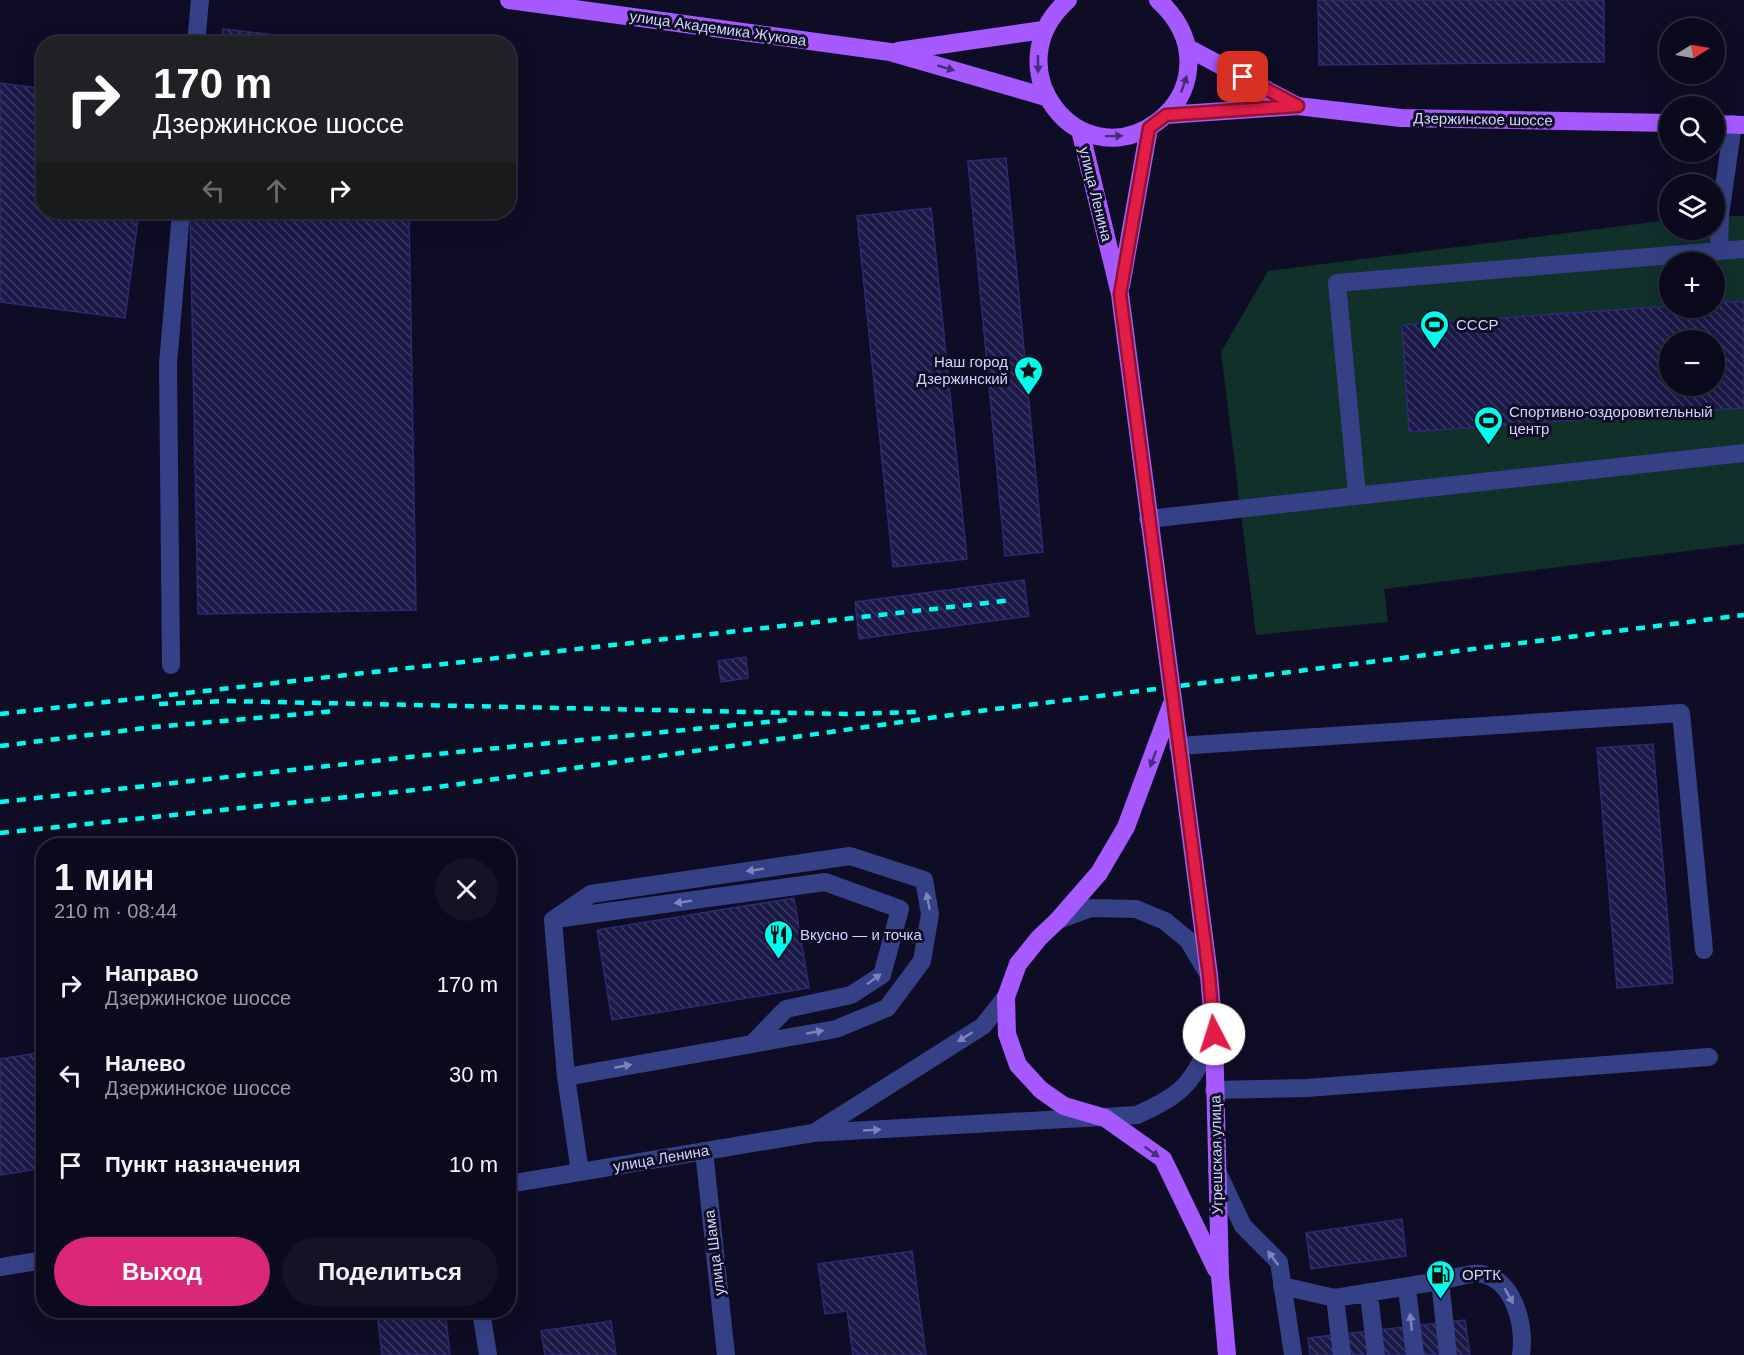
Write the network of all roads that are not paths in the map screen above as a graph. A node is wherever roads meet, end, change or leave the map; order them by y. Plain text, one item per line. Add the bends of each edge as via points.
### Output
1 (200, 0) edge
2 (509, 0) edge
3 (1068, 0) edge
4 (1165, 4) edge
5 (1043, 30) junction
6 (197, 36) edge
7 (1188, 48) junction
8 (890, 52) junction
9 (1046, 97) junction
10 (1298, 106) junction
11 (1166, 115) junction
12 (1659, 123) edge
13 (1739, 124) edge
14 (1149, 128) junction
15 (1080, 130) junction
16 (180, 219) edge
17 (1744, 249) edge
18 (1719, 250) junction
19 (1120, 294) junction
20 (1744, 453) edge
21 (1358, 494) junction
22 (1148, 519) junction
23 (171, 665) dead end
24 (1172, 704) junction
25 (1178, 746) junction
26 (553, 920) junction
27 (1058, 920) junction
28 (1704, 950) dead end
29 (1209, 975) junction
30 (1006, 997) junction
31 (1214, 1034) junction
32 (753, 1043) junction
33 (1708, 1057) dead end
34 (566, 1077) junction
35 (1215, 1090) junction
36 (1105, 1118) junction
37 (813, 1133) junction
38 (704, 1151) junction
39 (1215, 1168) junction
40 (580, 1172) junction
41 (516, 1183) edge
42 (36, 1261) edge
43 (0, 1267) edge
44 (1220, 1276) junction
45 (1440, 1281) junction
46 (1282, 1286) junction
47 (1407, 1289) junction
48 (1369, 1294) junction
49 (1335, 1298) junction
50 (482, 1318) edge
51 (488, 1355) edge
52 (726, 1355) edge
53 (1227, 1355) edge
54 (1293, 1355) edge
55 (1342, 1355) edge
56 (1376, 1355) edge
57 (1415, 1355) edge
58 (1448, 1355) edge
59 (1521, 1355) edge

1 - 6 street
2 - 8 main road, улица Академика Жукова
3 - 5 main road
4 - 7 main road via 1182,29
5 - 8 main road, улица Академика Жукова
5 -> 9 main road via 1038,75
7 - 10 main road, Дзержинское шоссе
11 -> 7 main road via 1185,84
8 -> 9 main road, улица Академика Жукова
9 - 15 main road via 1061,116
10 - 11 main road, Дзержинское шоссе
10 - 12 main road, Дзержинское шоссе via 1401,118
11 - 14 main road
13 - 18 street via 1720,215
15 -> 14 main road via 1126,136
14 - 19 main road, улица Ленина
15 - 19 main road, улица Ленина
16 - 23 street via 168,364
17 - 18 street
18 - 21 street via 1337,283
19 - 22 main road, улица Ленина
20 - 21 street
21 - 22 street
22 - 24 main road, улица Ленина
24 - 25 main road, улица Ленина
24 -> 27 main road, улица Ленина via 1126,826 1099,873
25 - 28 street via 1681,713
25 - 29 main road, улица Ленина
32 -> 26 street via 786,1010 851,994 882,975 900,909 825,882
32 -> 26 street via 836,1029 887,1008 922,961 930,914 924,880 850,856 591,894
26 - 34 street
27 - 29 street, улица Ленина via 1090,908 1136,909 1165,921 1188,940
27 - 30 main road, улица Ленина via 1018,964
29 - 31 main road, улица Ленина
30 - 36 main road, улица Ленина via 1007,1034 1018,1065 1041,1090 1064,1106
30 -> 37 street, улица Ленина via 983,1026
31 - 35 main road, Угрешская улица
31 - 36 street, улица Ленина via 1196,1074 1170,1100 1137,1115
34 -> 32 street
33 - 35 street via 1307,1088
34 - 40 street
35 - 39 main road, Угрешская улица
37 -> 36 street, улица Ленина
36 -> 44 main road, Угрешская улица via 1163,1159
37 - 38 street, улица Ленина
38 - 40 street, улица Ленина
38 - 52 street, улица Шама
39 - 44 main road, Угрешская улица
46 -> 39 street via 1279,1262 1243,1226
40 - 41 street, улица Ленина
42 - 43 street
44 - 53 main road, Угрешская улица
45 - 47 street
45 - 58 street
45 -> 59 street via 1480,1274 1501,1282 1519,1320
46 - 49 street
46 - 54 street
47 - 48 street
57 -> 47 street
48 - 49 street
48 - 56 street
49 - 55 street
50 - 51 street

